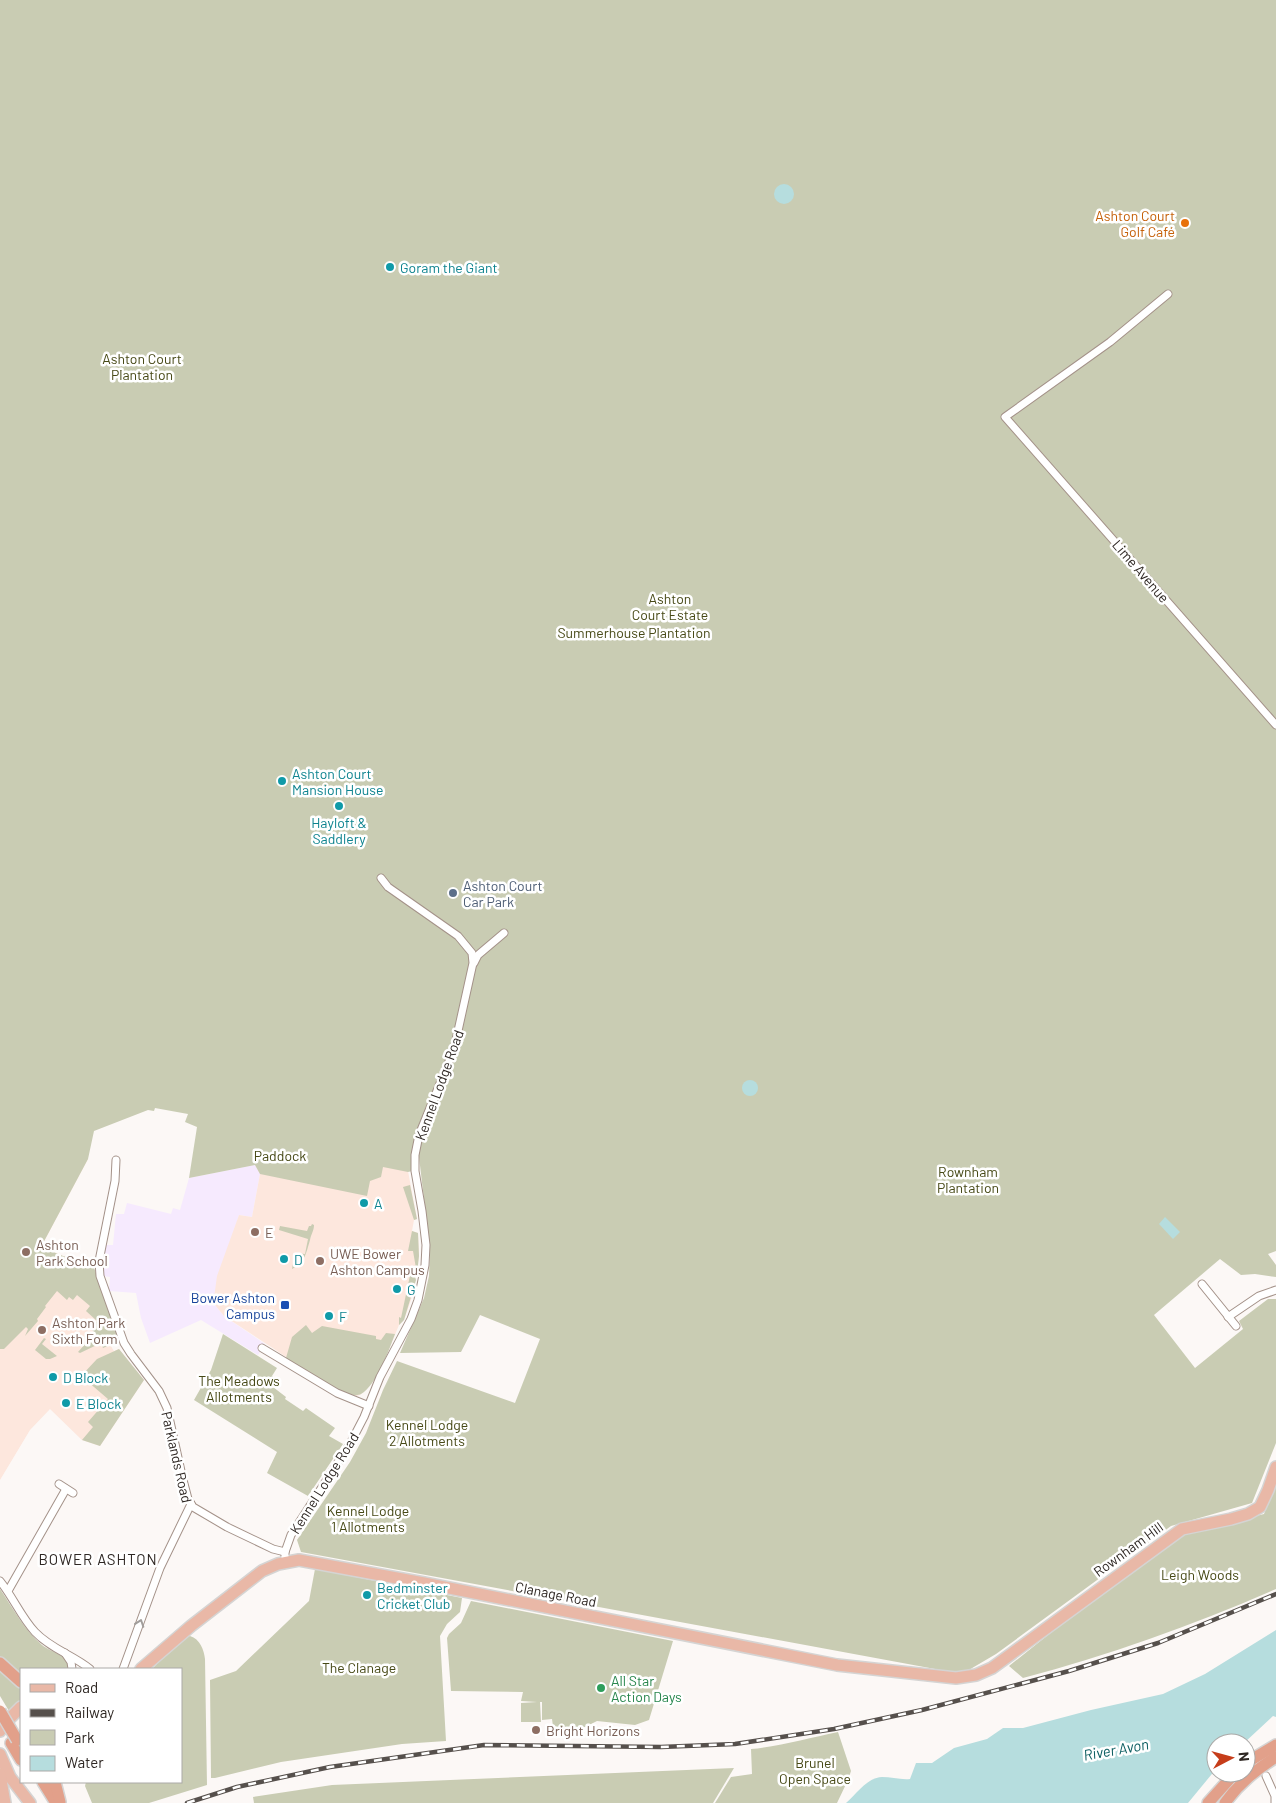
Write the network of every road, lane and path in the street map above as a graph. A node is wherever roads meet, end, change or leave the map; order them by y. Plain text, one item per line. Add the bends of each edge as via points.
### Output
1 (1168, 294) dead end
2 (1276, 725) edge
3 (381, 878) dead end
4 (504, 933) dead end
5 (473, 963) junction
6 (116, 1160) dead end
7 (1202, 1284) dead end
8 (1276, 1290) edge
9 (1228, 1317) junction
10 (1236, 1326) dead end
11 (262, 1348) dead end
12 (369, 1406) junction
13 (1276, 1467) edge
14 (59, 1484) dead end
15 (66, 1488) junction
16 (73, 1492) dead end
17 (191, 1504) junction
18 (285, 1557) junction
19 (0, 1581) edge
20 (8, 1591) junction
21 (65, 1653) junction
22 (0, 1663) edge
23 (143, 1666) edge
24 (72, 1668) edge
25 (89, 1668) edge
26 (124, 1668) edge
27 (992, 1668) joint
28 (20, 1681) edge
29 (20, 1708) edge
30 (20, 1712) edge
31 (3, 1718) edge
32 (0, 1730) edge
33 (17, 1743) edge
34 (1276, 1745) edge
35 (0, 1754) edge
36 (20, 1756) edge
37 (1276, 1757) edge
38 (1256, 1758) edge
39 (0, 1774) edge
40 (1266, 1776) dead end
41 (35, 1783) edge
42 (44, 1783) edge
43 (56, 1783) edge
44 (1226, 1783) edge
45 (1222, 1788) junction
46 (1225, 1802) edge
47 (5, 1803) edge
48 (30, 1803) edge
49 (47, 1803) edge
50 (56, 1803) edge
51 (60, 1803) edge
52 (1208, 1803) edge
53 (1213, 1803) edge
54 (1275, 1803) edge

1 - 2 street, Lime Avenue via 1110,342 1005,417
3 - 5 street via 388,887 458,936 472,953
4 - 5 street
5 - 12 street, Kennel Lodge Road via 454,1049 414,1155 426,1245 421,1288 411,1319 380,1377
6 - 17 street, Parklands Road via 99,1261 100,1276 124,1343 167,1408
7 - 9 street
8 - 9 street via 1259,1296
9 - 10 street
11 - 12 street via 337,1393
12 - 18 street, Kennel Lodge Road via 346,1453 291,1535
13 - 27 main road, Rownham Hill via 1260,1508 1248,1514 1182,1530
14 - 15 street
15 - 16 street
15 - 20 street
17 - 18 street
26 -> 17 street, Parklands Road via 160,1568
18 - 23 main road, Clanage Road via 253,1577
18 - 27 main road, Clanage Road via 837,1665 956,1678
19 - 20 street
20 - 21 street via 36,1633
21 - 24 street
21 - 25 street
22 - 28 highway
29 - 31 main road
30 - 31 main road
31 - 32 main road
31 - 33 highway, bridge
33 - 36 highway
34 - 38 highway
35 - 48 main road via 10,1777
37 - 46 highway via 1249,1775
39 - 47 main road
40 - 54 street
41 - 49 highway
42 - 50 highway
43 - 51 highway
44 - 45 highway
45 - 52 highway
45 - 53 highway

